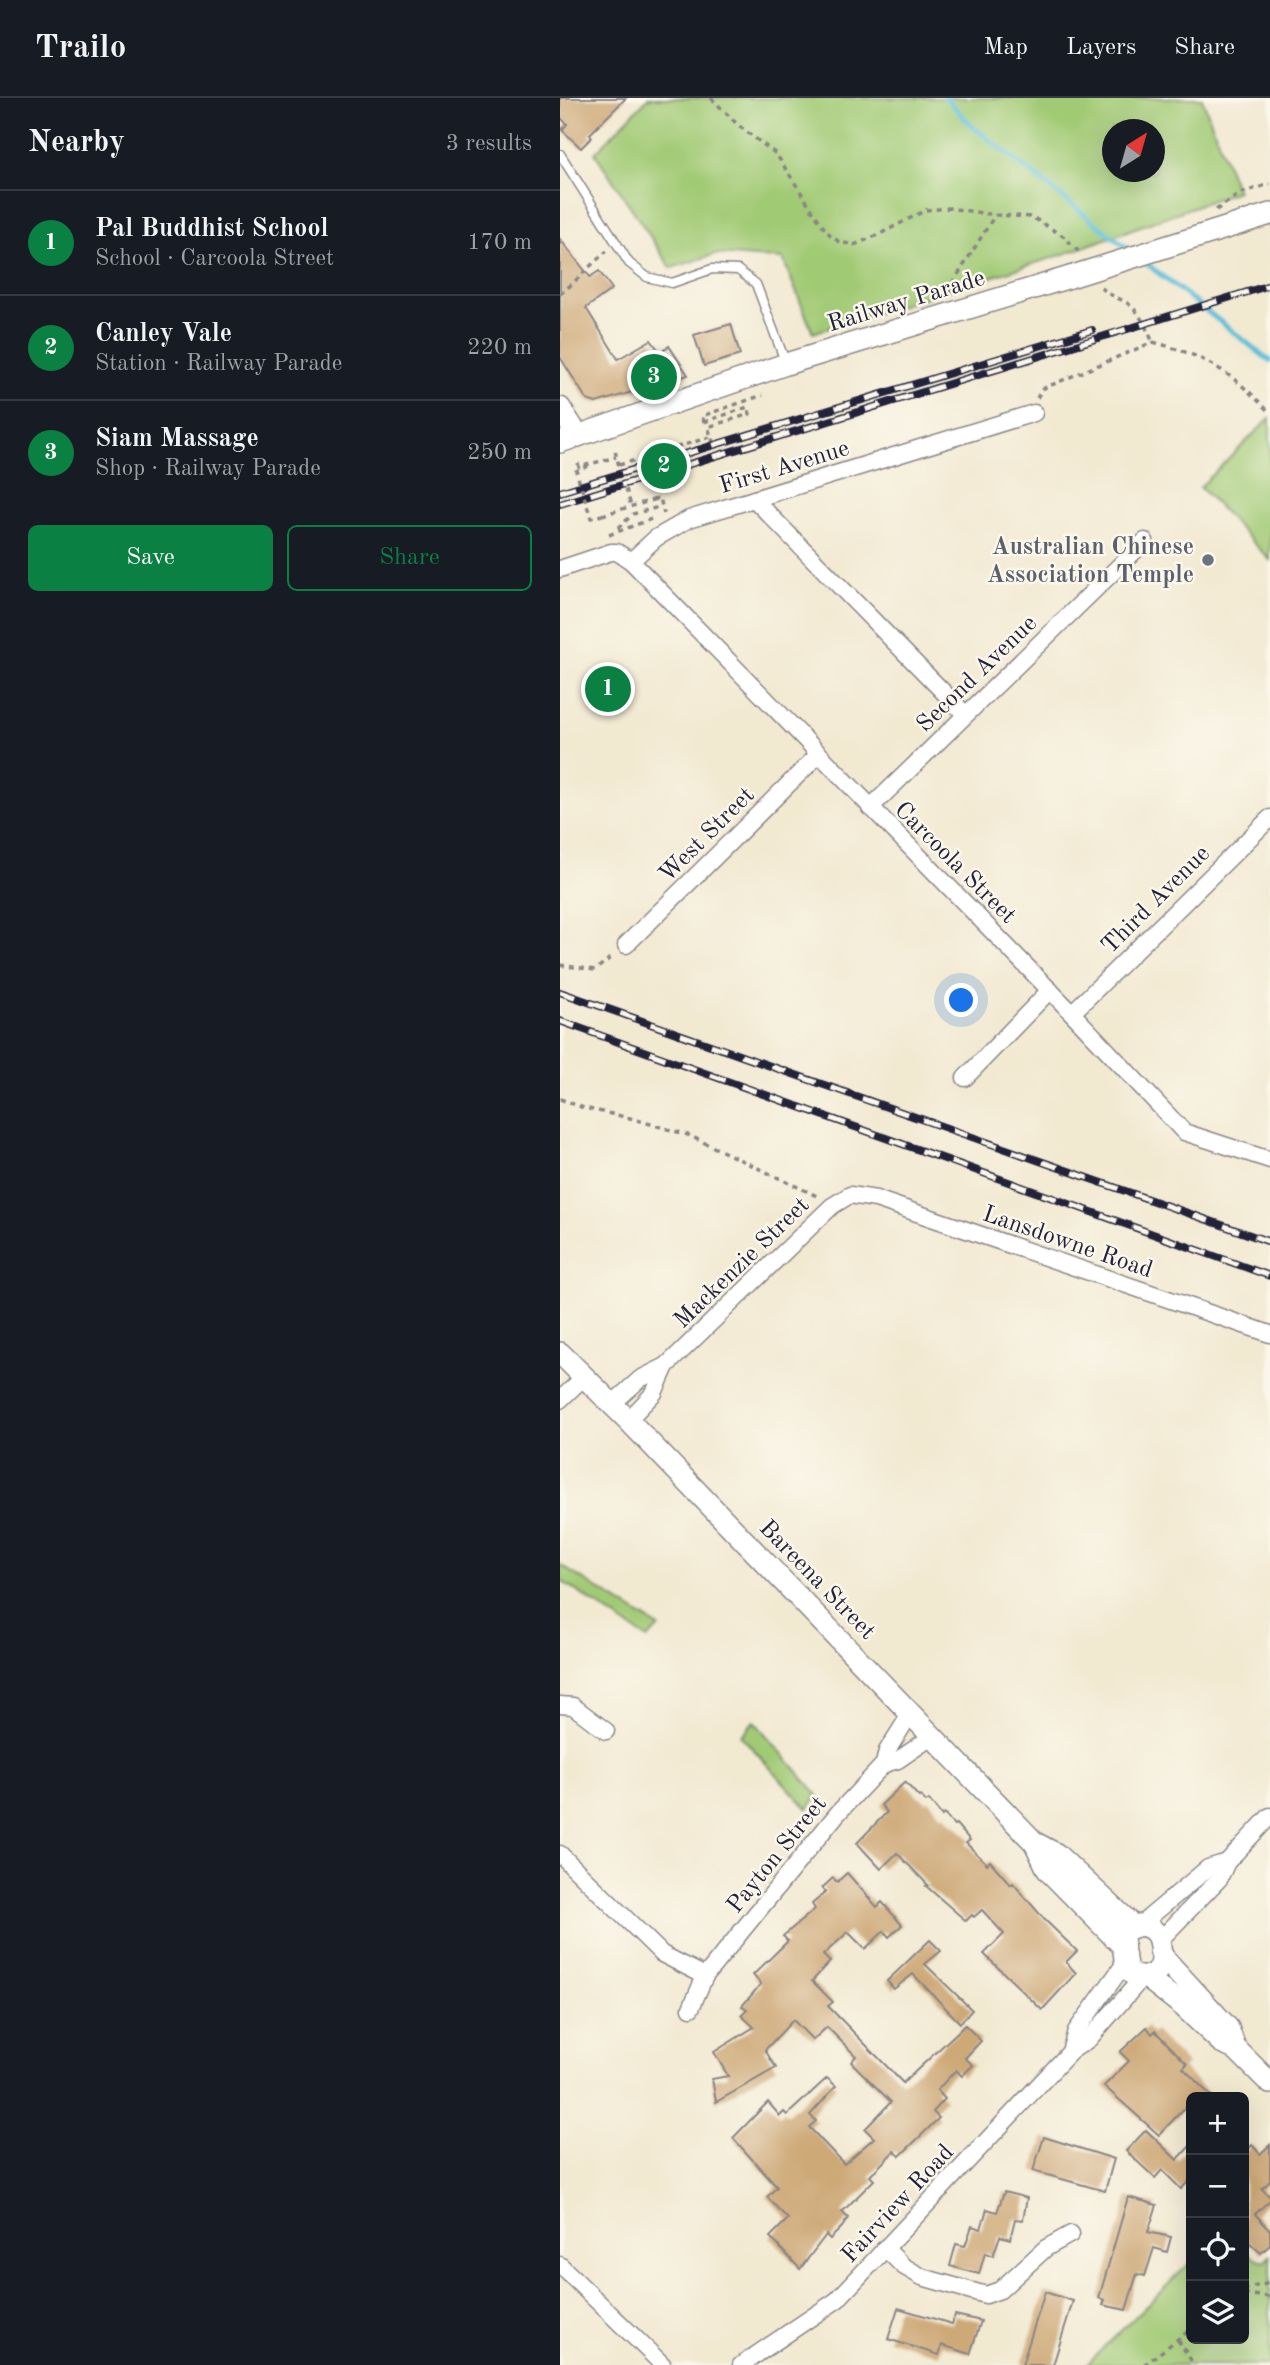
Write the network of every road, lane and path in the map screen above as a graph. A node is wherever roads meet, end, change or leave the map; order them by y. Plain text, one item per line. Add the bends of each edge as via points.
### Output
1 (711, 98) edge
2 (560, 154) edge
3 (1270, 184) edge
4 (1213, 212) dead end
5 (1270, 214) edge
6 (616, 243) junction
7 (560, 294) edge
8 (950, 295) dead end
9 (786, 364) junction
10 (764, 395) dead end
11 (1035, 406) joint
12 (560, 408) edge
13 (1270, 414) edge
14 (711, 436) junction
15 (569, 439) edge
16 (713, 442) dead end
17 (615, 451) dead end
18 (616, 457) junction
19 (578, 463) dead end
20 (588, 466) junction
21 (626, 489) dead end
22 (754, 499) junction
23 (653, 500) junction
24 (631, 506) junction
25 (665, 514) dead end
26 (614, 533) dead end
27 (1145, 541) dead end
28 (631, 561) junction
29 (560, 569) edge
30 (965, 714) junction
31 (818, 755) junction
32 (870, 808) junction
33 (1270, 818) edge
34 (626, 945) joint
35 (560, 965) edge
36 (1051, 990) junction
37 (1072, 1013) junction
38 (965, 1078) dead end
39 (560, 1099) edge
40 (1270, 1160) edge
41 (850, 1195) joint
42 (832, 1206) junction
43 (1270, 1334) edge
44 (666, 1366) junction
45 (569, 1367) edge
46 (560, 1400) edge
47 (612, 1404) junction
48 (628, 1420) junction
49 (560, 1705) edge
50 (911, 1713) junction
51 (606, 1731) dead end
52 (933, 1736) junction
53 (884, 1764) junction
54 (1270, 1816) edge
55 (1035, 1843) junction
56 (560, 1854) edge
57 (1227, 1862) junction
58 (1137, 1926) junction
59 (1161, 1948) junction
60 (1124, 1954) junction
61 (705, 1976) junction
62 (1144, 1977) junction
63 (691, 2008) dead end
64 (1235, 2048) junction
65 (1070, 2052) junction
66 (1270, 2083) edge
67 (1071, 2234) dead end
68 (885, 2248) junction
69 (560, 2265) edge
70 (1270, 2283) edge
71 (1249, 2288) edge
72 (1249, 2294) edge
73 (1270, 2297) edge
74 (1186, 2333) edge
75 (1178, 2340) junction
76 (663, 2365) edge
77 (741, 2365) edge
78 (1144, 2365) edge
79 (1194, 2365) edge

1 - 8 path via 776,154 832,237 847,245 926,210 948,208 996,215 951,286
2 - 6 lane
3 - 4 path via 1241,192
5 - 9 main road, Railway Parade, bridge
6 - 7 path
6 - 9 lane via 629,263 665,283 712,269 738,270 756,284
9 - 15 main road, Railway Parade
10 - 14 path via 702,416 704,422 748,407 750,414 708,427
11 - 13 path via 1042,389 1153,342 1182,349 1227,372
11 - 22 street, First Avenue
12 - 15 main road
14 - 16 path
14 - 18 path via 620,468
17 - 18 path
18 - 20 path
19 - 20 path via 579,467
20 - 24 path, bridge via 576,471 591,518
21 - 24 path
22 - 28 street, First Avenue via 679,524
22 - 30 street
23 - 24 path
23 - 25 path via 660,498
23 - 26 path via 655,508 624,520
27 - 30 street, Second Avenue
28 - 29 street via 611,552
28 - 31 street, Carcoola Street
30 - 32 street, Second Avenue
31 - 32 street, Carcoola Street
31 - 34 street, West Street
32 - 36 street, Carcoola Street
33 - 37 street, Third Avenue
34 - 35 path via 595,971
36 - 37 street, Carcoola Street
36 - 38 street
37 - 40 street, Carcoola Street via 1184,1132
39 - 42 path via 688,1135
41 - 42 street, Mackenzie Street
41 - 43 street, Lansdowne Road via 876,1199
42 - 44 street, Mackenzie Street
44 - 47 street, Mackenzie Street via 640,1378
44 - 48 street, Mackenzie Street via 654,1393
45 - 46 street
45 - 47 main road, Bareena Street
47 - 48 main road, Bareena Street
48 - 50 main road, Bareena Street
49 - 51 street via 573,1706
50 - 52 main road, Bareena Street
50 - 53 street, Payton Street
52 - 53 street, Payton Street
52 - 55 main road, Bareena Street
53 - 61 street, Payton Street via 838,1813
54 - 57 street
55 - 58 main road, Bareena Street via 1056,1854
55 - 60 main road, Bareena Street via 1048,1870
56 - 61 street via 662,1954
57 - 58 street via 1208,1868
57 - 59 street via 1219,1879
58 - 59 main road via 1154,1931
58 - 60 main road via 1125,1930
59 - 62 main road via 1158,1970
59 - 64 main road via 1228,2028
60 - 62 main road via 1130,1973
60 - 65 street, Fairview Road via 1076,2031
61 - 63 street, Payton Street
62 - 64 main road via 1221,2042
62 - 65 street, Fairview Road via 1089,2039
64 - 66 main road
65 - 68 street, Fairview Road
67 - 68 street via 1046,2248 1000,2290 986,2295 922,2277
68 - 77 street, Fairview Road via 837,2300
69 - 76 street
70 - 71 path
72 - 73 path
74 - 75 path
75 - 78 path
75 - 79 path

